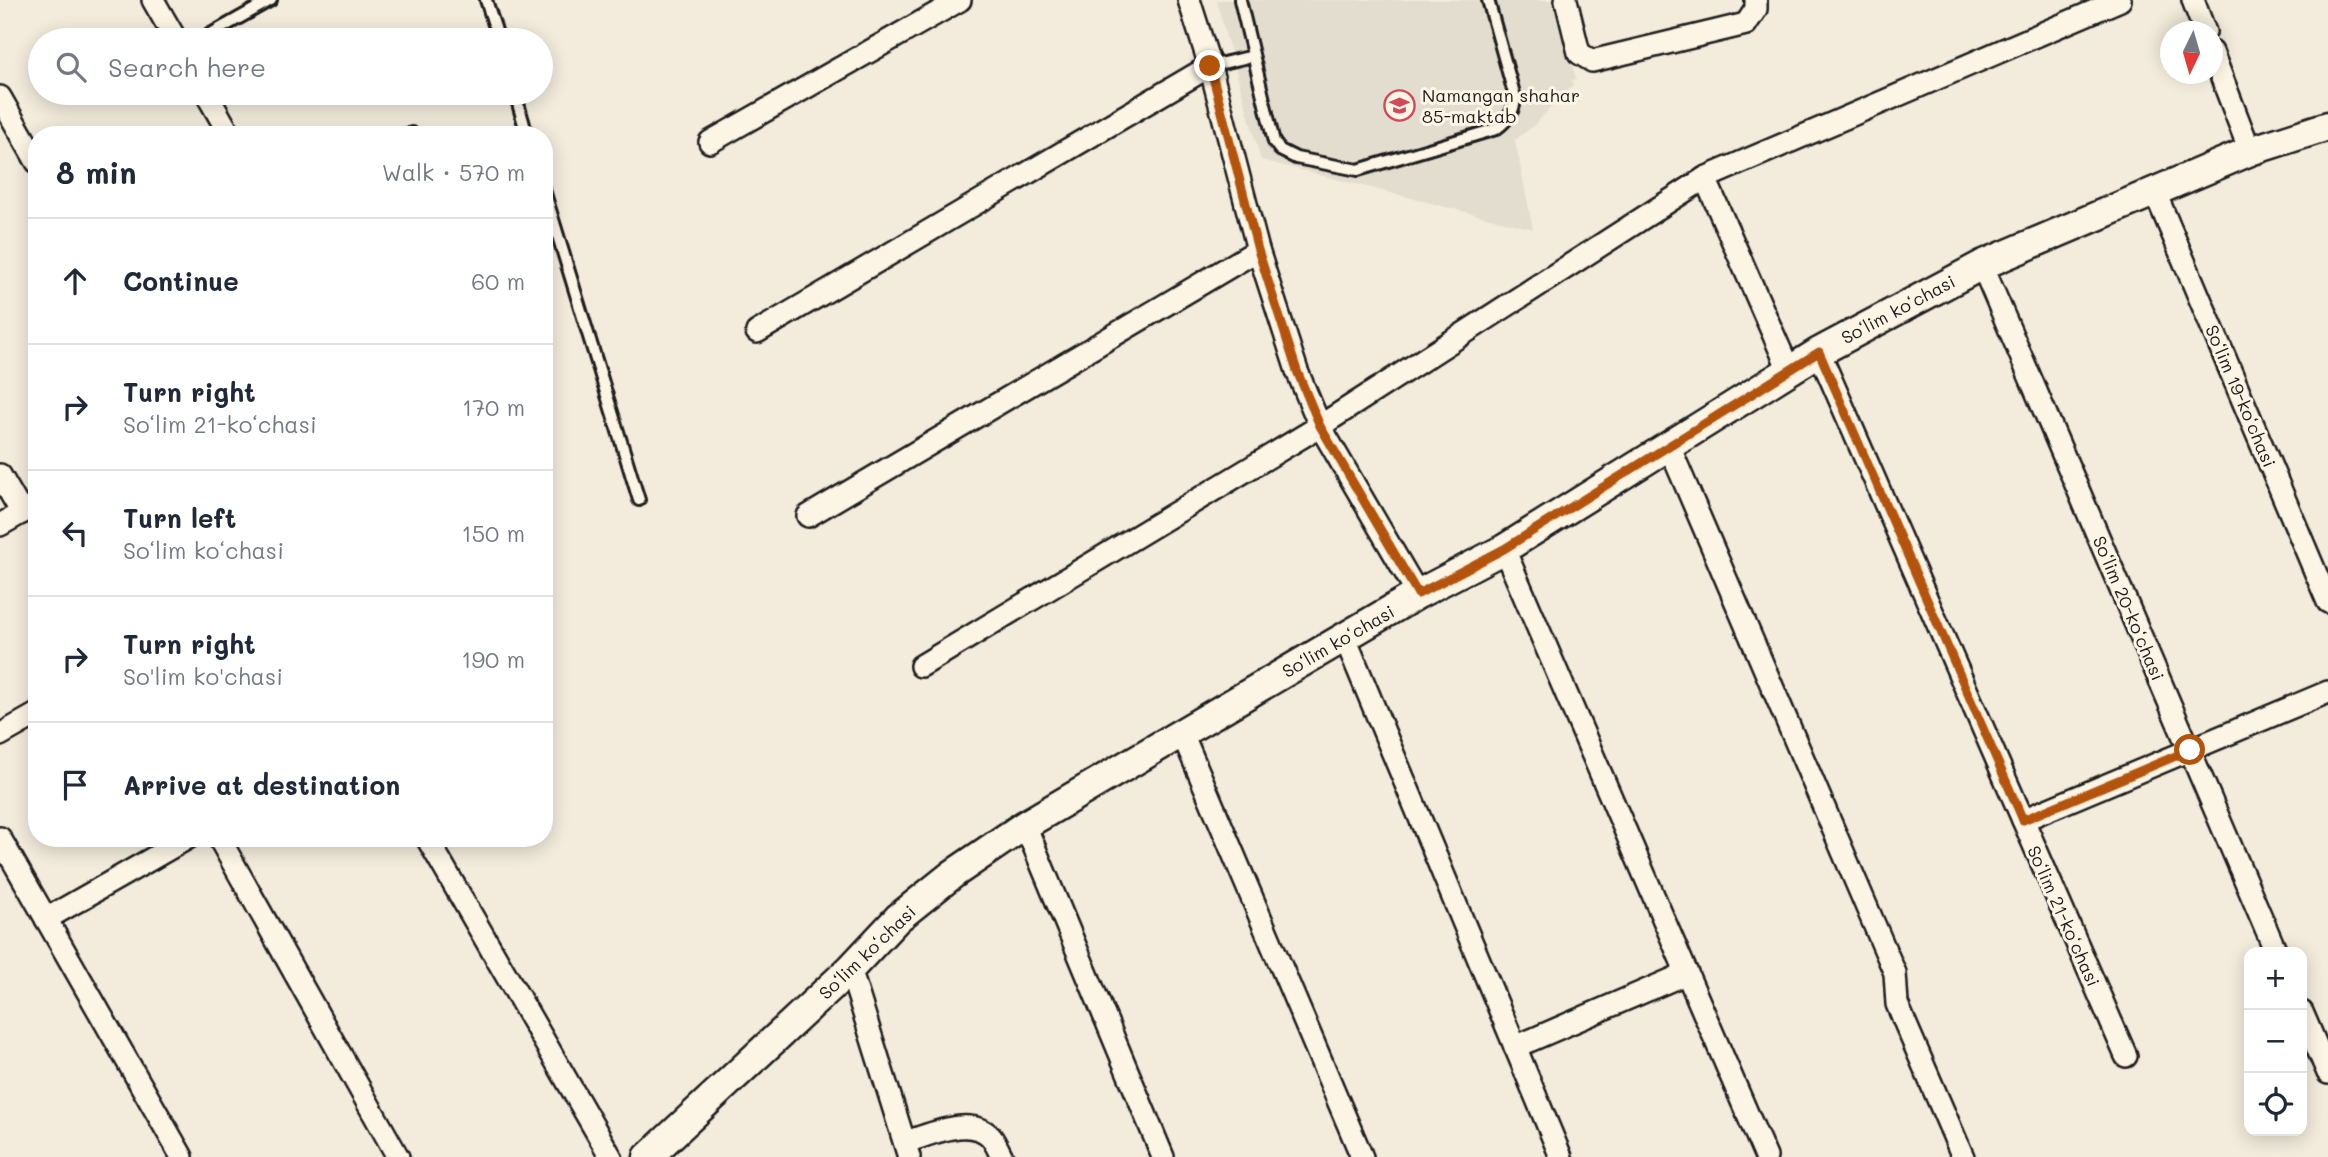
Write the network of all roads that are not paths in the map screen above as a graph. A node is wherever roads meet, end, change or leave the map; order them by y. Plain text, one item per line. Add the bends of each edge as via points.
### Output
1 (153, 0) edge
2 (271, 0) edge
3 (486, 0) edge
4 (960, 0) edge
5 (1189, 0) edge
6 (1240, 0) edge
7 (1488, 0) edge
8 (1566, 0) edge
9 (1756, 0) edge
10 (2120, 0) edge
11 (2201, 3) edge
12 (2203, 21) edge
13 (169, 28) edge
14 (221, 28) edge
15 (495, 28) edge
16 (1253, 56) junction
17 (1210, 66) junction
18 (2223, 79) edge
19 (0, 97) edge
20 (213, 105) edge
21 (518, 105) edge
22 (225, 126) edge
23 (524, 126) edge
24 (2328, 126) edge
25 (710, 142) dead end
26 (28, 146) edge
27 (2250, 151) junction
28 (1705, 178) junction
29 (2154, 190) junction
30 (553, 219) edge
31 (1258, 250) junction
32 (1982, 265) junction
33 (757, 332) dead end
34 (1819, 352) junction
35 (1789, 370) junction
36 (1320, 426) junction
37 (1669, 446) junction
38 (0, 475) edge
39 (639, 500) dead end
40 (28, 507) edge
41 (28, 509) edge
42 (808, 516) dead end
43 (0, 525) edge
44 (1504, 549) junction
45 (1418, 594) junction
46 (2328, 602) edge
47 (1345, 638) junction
48 (921, 666) dead end
49 (2328, 692) edge
50 (28, 719) edge
51 (1182, 733) junction
52 (0, 735) edge
53 (2190, 750) junction
54 (2023, 820) junction
55 (1025, 825) junction
56 (0, 838) edge
57 (172, 847) edge
58 (224, 847) edge
59 (432, 847) edge
60 (46, 919) junction
61 (2274, 947) edge
62 (850, 969) junction
63 (1687, 973) junction
64 (2307, 1024) edge
65 (1515, 1047) junction
66 (2126, 1056) dead end
67 (2328, 1073) edge
68 (907, 1150) edge
69 (182, 1157) edge
70 (398, 1157) edge
71 (611, 1157) edge
72 (648, 1157) edge
73 (1002, 1157) edge
74 (1163, 1157) edge
75 (1362, 1157) edge
76 (1561, 1157) edge
77 (1766, 1157) edge
78 (1963, 1157) edge

1 - 13 street
2 - 14 lane
3 - 15 lane
4 - 25 street
5 - 17 street
6 - 16 lane
7 - 16 lane via 1515,97 1509,116 1496,128 1358,170 1296,158 1280,150 1274,142
8 - 9 street via 1579,52 1591,61 1746,24
10 - 28 street
11 - 12 street
16 - 17 lane
17 - 31 street
17 - 33 street
18 - 27 street
19 - 26 street
20 - 22 street
21 - 23 lane
24 - 27 street, Soʻlim koʻchasi
27 - 29 street, Soʻlim koʻchasi
28 - 35 street
28 - 36 street
29 - 32 street, Soʻlim koʻchasi
29 - 46 street, Soʻlim 19-koʻchasi
30 - 39 lane
31 - 36 street
31 - 42 street
32 - 34 street, Soʻlim koʻchasi
32 - 53 street, Soʻlim 20-koʻchasi
34 - 35 street, Soʻlim koʻchasi
34 - 54 street, Soʻlim 21-koʻchasi
35 - 37 street, Soʻlim koʻchasi
36 - 45 street
36 - 48 street
37 - 44 street, Soʻlim koʻchasi
37 - 78 street via 1895,973 1897,1004
38 - 40 street
41 - 43 street
44 - 45 street, Soʻlim koʻchasi
44 - 63 street
45 - 47 street, Soʻlim koʻchasi
47 - 51 street, Soʻlim koʻchasi
47 - 65 street
49 - 53 street
50 - 52 street
51 - 55 street, Soʻlim koʻchasi
51 - 75 street
53 - 54 street
53 - 61 street, Soʻlim 20-koʻchasi
54 - 66 street, Soʻlim 21-koʻchasi
55 - 62 street, Soʻlim koʻchasi via 898,918
55 - 74 street
56 - 60 street
57 - 60 street
58 - 70 street
59 - 71 street
60 - 69 street
62 - 68 street
62 - 72 street, Soʻlim koʻchasi
63 - 65 street
63 - 77 street
64 - 67 street
65 - 76 street
68 - 73 street via 960,1126 991,1137

